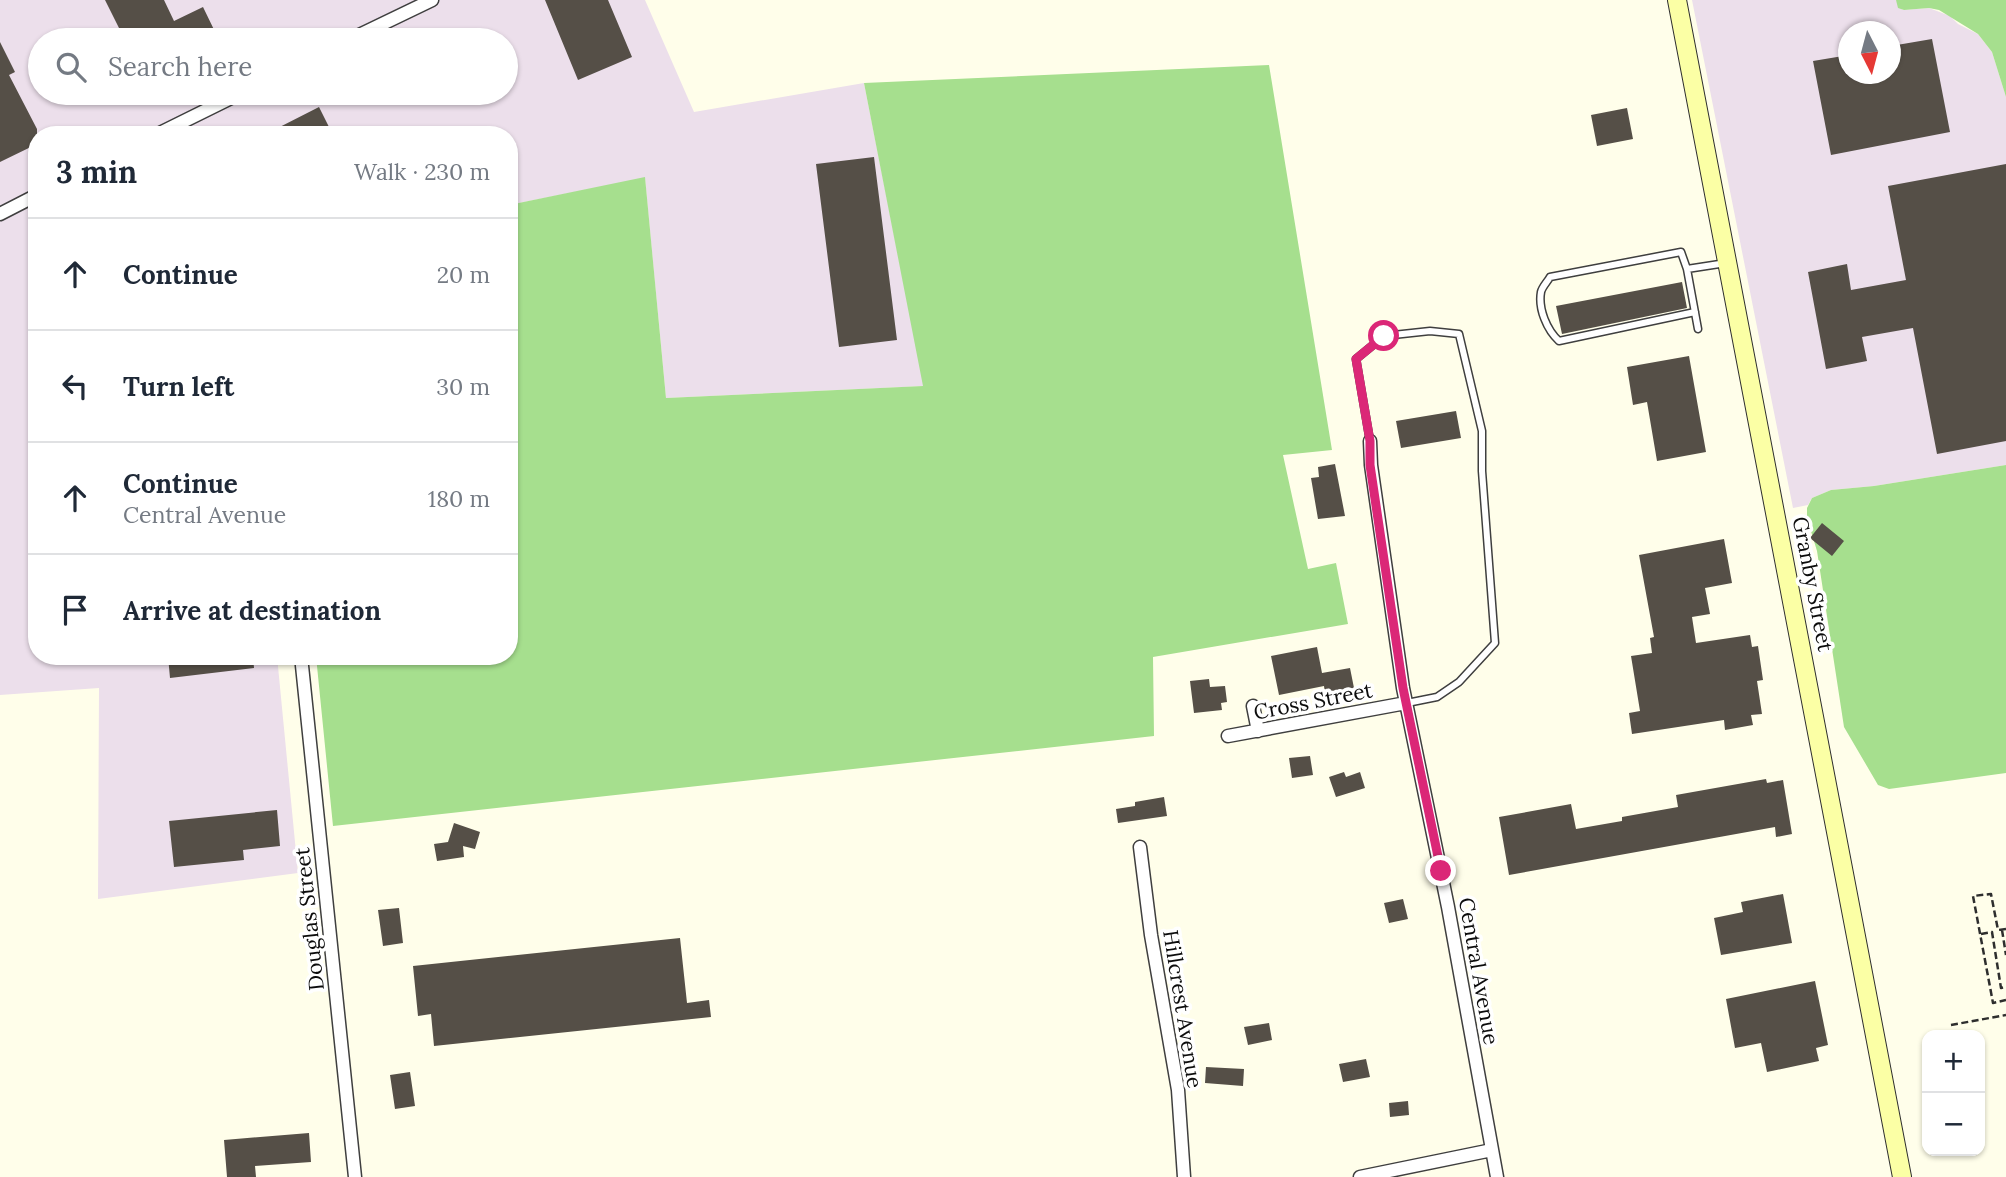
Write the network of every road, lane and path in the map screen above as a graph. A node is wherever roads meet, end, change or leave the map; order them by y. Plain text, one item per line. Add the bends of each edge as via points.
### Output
1 (432, 0) edge
2 (1677, 0) edge
3 (374, 28) edge
4 (222, 105) edge
5 (188, 126) edge
6 (28, 200) edge
7 (0, 214) edge
8 (1727, 262) junction
9 (1687, 269) junction
10 (1695, 312) junction
11 (1698, 330) dead end
12 (1370, 441) joint
13 (303, 665) edge
14 (1406, 703) junction
15 (1253, 706) dead end
16 (1258, 731) junction
17 (1228, 736) dead end
18 (1140, 847) dead end
19 (2002, 930) edge
20 (1992, 932) junction
21 (1980, 934) junction
22 (2006, 955) edge
23 (2001, 988) junction
24 (2006, 988) edge
25 (1991, 990) junction
26 (2006, 1000) edge
27 (2006, 1015) edge
28 (1951, 1025) dead end
29 (1492, 1150) junction
30 (355, 1177) edge
31 (1184, 1177) edge
32 (1360, 1177) edge
33 (1497, 1177) edge
34 (1902, 1177) edge

1 - 3 street
2 - 8 main road, Granby Street
4 - 5 street
6 - 7 street
8 - 9 lane
8 - 34 main road, Granby Street
9 - 10 lane
9 - 10 lane via 1681,252 1550,277 1541,292 1544,314 1549,331 1559,341
10 - 11 lane
12 - 14 street, Central Avenue
12 - 14 lane via 1356,359 1384,336 1430,331 1459,334 1482,431 1494,643 1460,682 1437,697
13 - 30 street, Douglas Street
14 - 16 street, Cross Street
14 - 29 street, Central Avenue
15 - 16 street
16 - 17 street, Cross Street
18 - 31 street, Hillcrest Avenue via 1178,1090
19 - 20 path
19 - 21 path via 1991,894 1973,896
19 - 22 path
20 - 21 path
20 - 23 path
21 - 25 path
23 - 24 path
23 - 25 path
25 - 26 path via 1993,1003
27 - 28 path
29 - 32 street
29 - 33 street, Central Avenue

